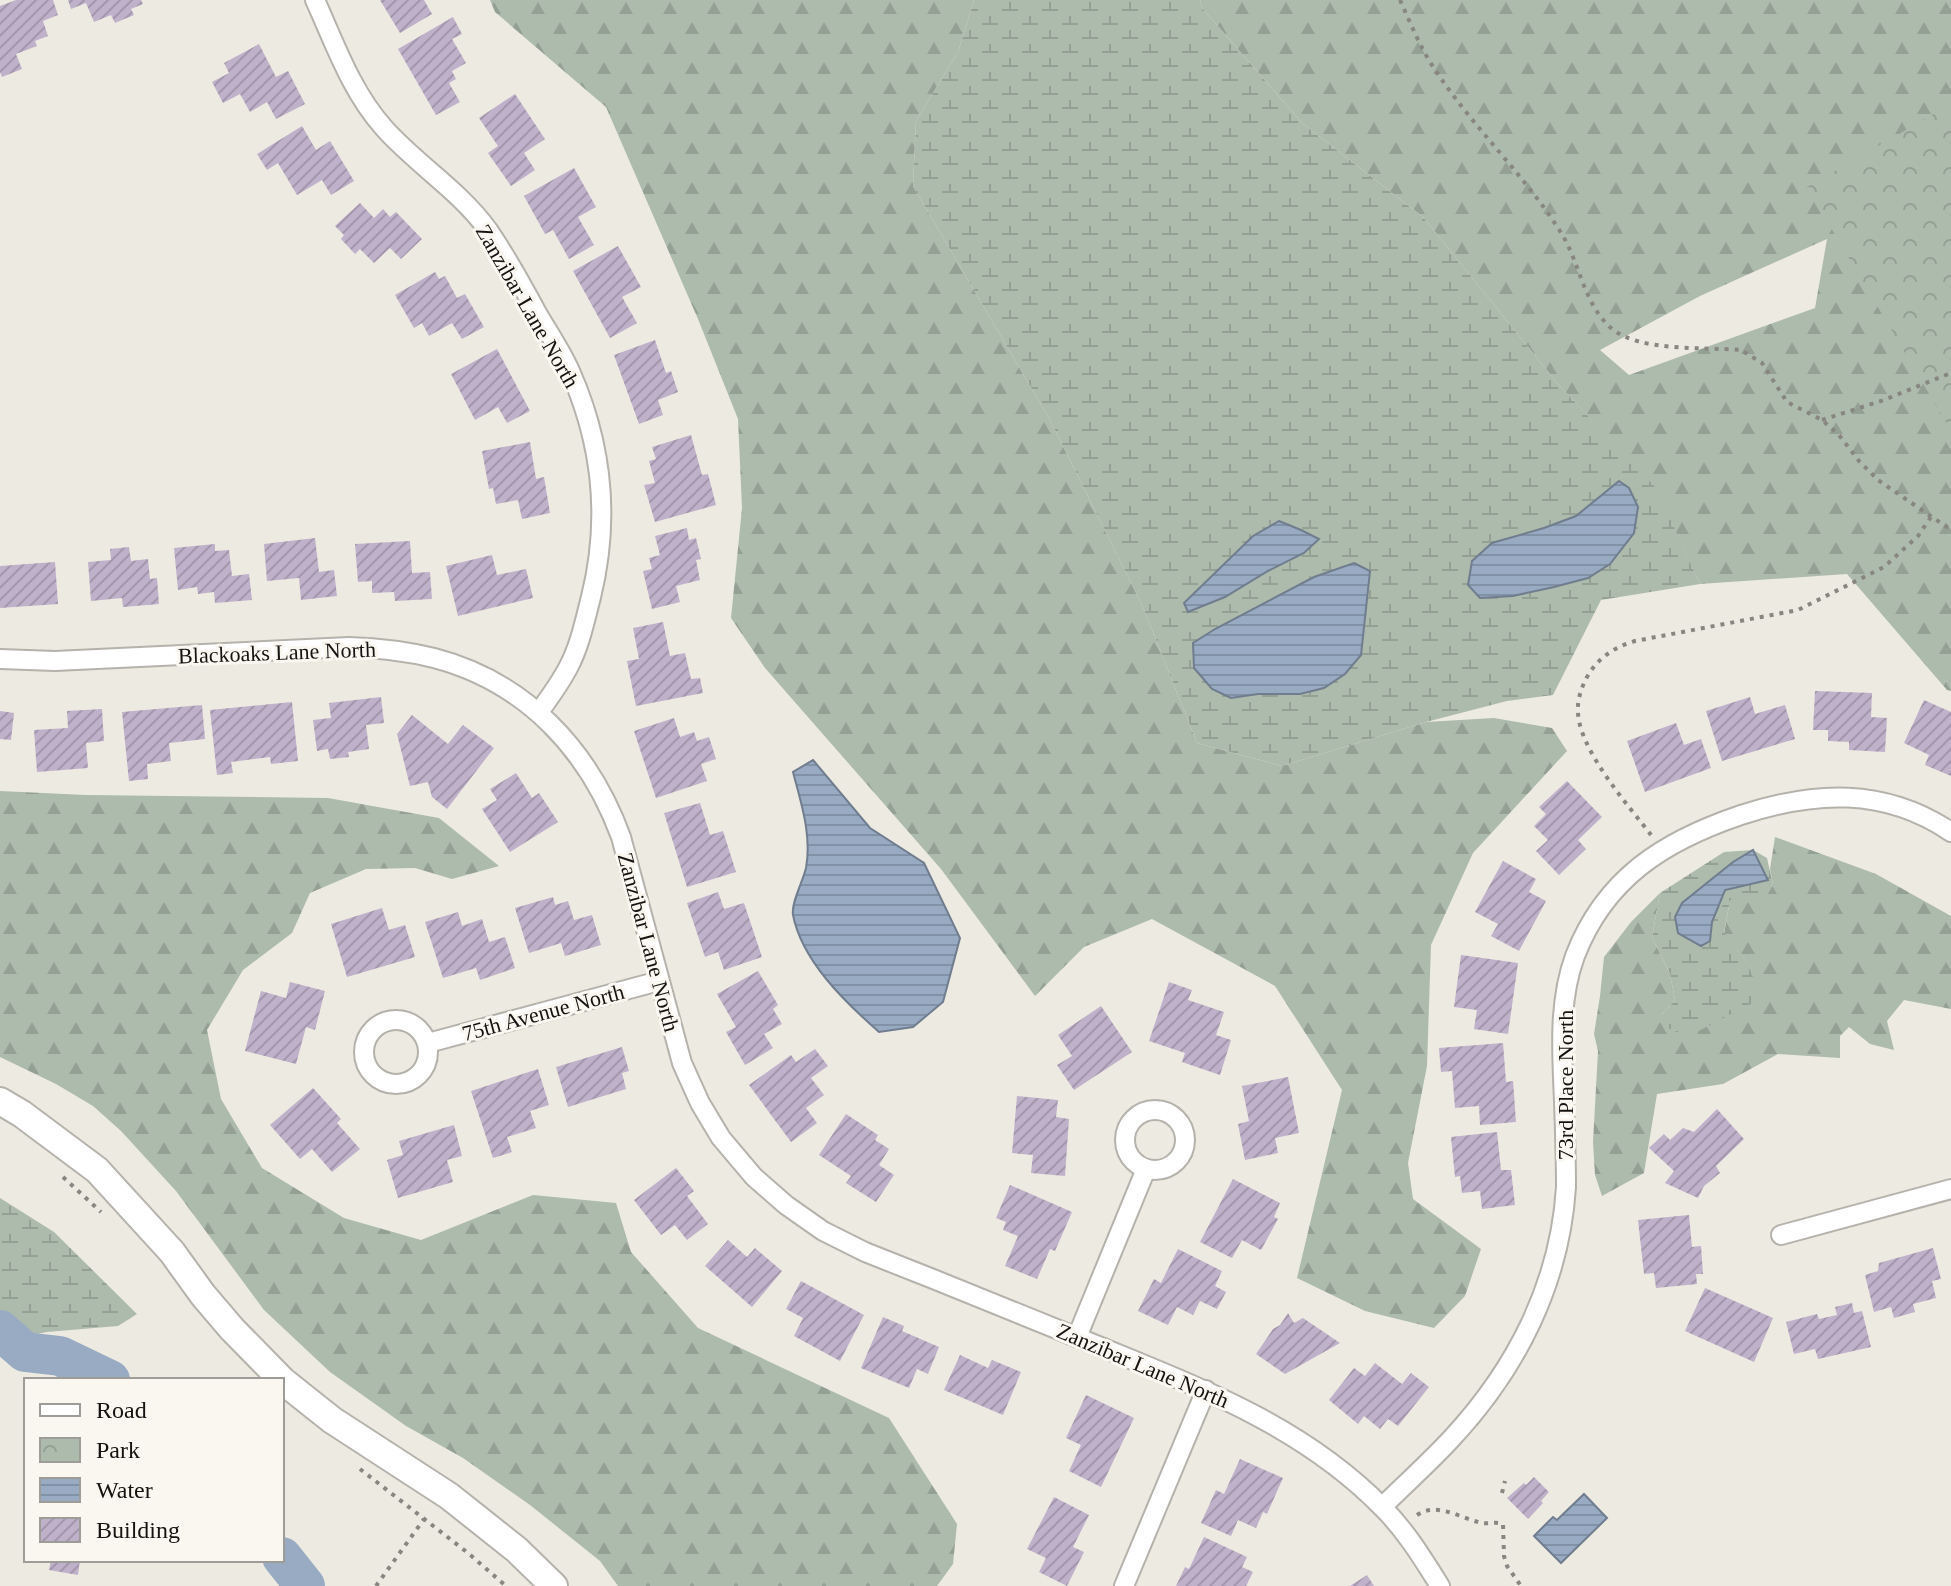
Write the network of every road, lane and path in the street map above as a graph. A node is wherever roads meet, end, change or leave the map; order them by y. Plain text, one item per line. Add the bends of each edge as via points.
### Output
1 (315, 0) edge
2 (1400, 0) edge
3 (1951, 373) edge
4 (1822, 420) junction
5 (1931, 517) junction
6 (1951, 530) edge
7 (0, 659) edge
8 (539, 712) junction
9 (1951, 832) edge
10 (1662, 849) junction
11 (659, 981) junction
12 (428, 1043) dead end
13 (0, 1101) edge
14 (1146, 1169) dead end
15 (57, 1171) dead end
16 (1951, 1189) edge
17 (106, 1215) dead end
18 (1781, 1235) dead end
19 (1077, 1337) junction
20 (280, 1378) edge
21 (284, 1382) edge
22 (1206, 1390) junction
23 (354, 1464) dead end
24 (1505, 1481) dead end
25 (1502, 1493) dead end
26 (1382, 1507) junction
27 (1415, 1516) dead end
28 (424, 1519) junction
29 (376, 1586) edge
30 (506, 1586) edge
31 (554, 1586) edge
32 (1124, 1586) edge
33 (1440, 1586) edge
34 (1521, 1586) edge

1 - 8 street, Zanzibar Lane North via 366,106 471,208 494,240 569,370 583,406 602,491 595,580 570,665
2 - 4 path via 1435,70 1564,238 1596,310 1611,329 1644,343 1741,350 1762,363 1787,402
3 - 4 path
4 - 5 path via 1878,480
5 - 6 path
5 - 10 path via 1884,567 1798,610 1620,645 1593,667 1580,695 1581,730 1607,776
7 - 8 street, Blackoaks Lane North via 391,649 476,672
8 - 11 street, Zanzibar Lane North via 592,775 609,805
9 - 10 street, 73rd Place North via 1895,805 1864,797 1804,799 1712,825
10 - 26 street, 73rd Place North via 1611,895 1574,959 1562,1029 1565,1212 1525,1338 1478,1409
11 - 12 street, 75th Avenue North
11 - 19 street, Zanzibar Lane North via 682,1063 700,1103 721,1138 786,1205 865,1252
13 - 20 street via 97,1170
14 - 19 street
15 - 17 path
16 - 18 street
19 - 22 street, Zanzibar Lane North
21 - 31 street via 332,1420 460,1504
22 - 26 street, Zanzibar Lane North via 1300,1441
22 - 32 street
23 - 28 path
24 - 25 path
26 - 33 street, Zanzibar Lane North
27 - 34 path via 1437,1510 1503,1524 1504,1556
28 - 29 path
28 - 30 path

